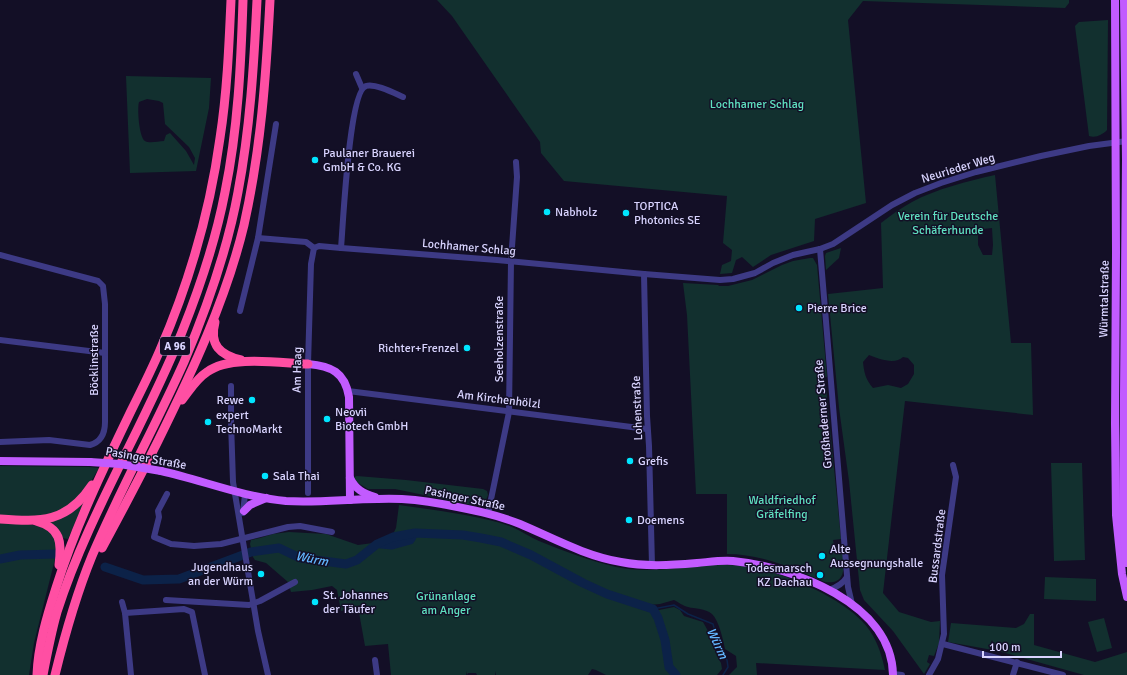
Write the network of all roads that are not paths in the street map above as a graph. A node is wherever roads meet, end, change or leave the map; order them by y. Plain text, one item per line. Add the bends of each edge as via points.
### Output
1 (231, 0) edge
2 (244, 0) edge
3 (257, 0) edge
4 (270, 0) edge
5 (1115, 0) edge
6 (1124, 0) edge
7 (356, 74) dead end
8 (362, 88) junction
9 (404, 97) dead end
10 (1124, 107) junction
11 (1127, 116) edge
12 (276, 124) dead end
13 (1126, 141) edge
14 (1116, 143) junction
15 (516, 162) dead end
16 (258, 238) junction
17 (314, 248) junction
18 (341, 248) junction
19 (820, 249) junction
20 (0, 255) edge
21 (511, 261) junction
22 (644, 274) junction
23 (220, 302) junction
24 (240, 311) dead end
25 (0, 340) edge
26 (105, 353) junction
27 (248, 361) junction
28 (308, 364) junction
29 (231, 386) dead end
30 (348, 391) junction
31 (509, 412) junction
32 (170, 415) junction
33 (647, 429) junction
34 (0, 442) edge
35 (0, 461) edge
36 (953, 465) dead end
37 (104, 468) junction
38 (350, 478) junction
39 (234, 491) junction
40 (308, 493) dead end
41 (167, 494) dead end
42 (245, 494) junction
43 (267, 498) junction
44 (379, 499) junction
45 (350, 500) junction
46 (244, 511) junction
47 (488, 514) junction
48 (0, 519) edge
49 (36, 521) junction
50 (241, 528) junction
51 (332, 532) dead end
52 (243, 537) junction
53 (652, 565) junction
54 (1127, 572) edge
55 (848, 577) junction
56 (295, 582) dead end
57 (82, 583) junction
58 (829, 590) junction
59 (53, 596) junction
60 (1127, 598) edge
61 (166, 600) dead end
62 (122, 602) dead end
63 (253, 603) junction
64 (852, 604) junction
65 (125, 613) junction
66 (943, 644) junction
67 (375, 660) dead end
68 (1017, 662) junction
69 (37, 675) edge
70 (43, 675) edge
71 (55, 675) edge
72 (131, 675) edge
73 (206, 675) edge
74 (268, 675) edge
75 (377, 675) edge
76 (893, 675) edge
77 (902, 675) edge
78 (930, 675) edge
79 (1013, 675) edge
80 (1063, 675) edge

1 - 37 highway via 228,72 220,138 198,245 160,351
2 - 70 highway, A 96 via 237,110 225,192 210,249 181,333 74,566 57,613
3 - 57 highway, A 96 via 246,144 238,193 223,251 184,362
4 - 23 highway via 266,80 259,144 243,226
5 - 14 main road, Würmtalstraße
6 - 10 main road, Würmtalstraße
7 - 8 street
8 - 9 street via 373,86
8 - 18 street via 356,102 351,129
10 - 11 main road
10 - 13 main road, Würmtalstraße
12 - 16 street
13 - 14 street, Neurieder Weg
13 - 54 main road, Würmtalstraße via 1122,511
14 - 19 street, Neurieder Weg via 1041,156 941,183 892,205 833,244
14 - 60 main road, Würmtalstraße via 1116,514
15 - 21 street, Seeholzenstraße via 518,177
16 - 17 street, Lochhamer Schlag via 306,242
16 - 24 street
17 - 18 street, Lochhamer Schlag
17 - 28 street, Am Haag via 311,264
18 - 21 street, Lochhamer Schlag
19 - 22 street, Lochhamer Schlag via 793,255 755,273 733,279
19 - 55 street, Großhaderner Straße
20 - 26 street, Böcklinstraße via 98,281 104,291
21 - 22 street, Lochhamer Schlag
21 - 31 street, Seeholzenstraße
22 - 33 street, Lohenstraße
23 - 27 highway via 214,333 216,345 224,354
23 - 32 highway
25 - 26 street
26 - 34 street, Böcklinstraße via 105,429 95,444 49,440
27 - 28 highway
27 - 32 highway via 221,365 207,372 194,384
28 - 30 main road via 323,365 332,369 342,378
28 - 40 street, Am Haag
29 - 39 street
30 - 31 street, Am Kirchenhölzl
30 - 38 main road
31 - 33 street, Am Kirchenhölzl
31 - 47 street, Seeholzenstraße
32 - 57 highway
33 - 53 street, Lohenstraße
35 - 39 main road, Pasinger Straße, bridge via 120,464 161,471
36 - 66 street, Bussardstraße via 956,477 942,575 945,626
37 - 49 highway via 88,491 72,507 59,516
37 - 59 highway via 86,506
38 - 44 main road via 359,491
38 - 45 main road
39 - 42 main road, Pasinger Straße
39 - 50 street
41 - 52 street via 158,510 159,517 154,537 171,544 194,546 221,544
42 - 43 main road, Pasinger Straße
42 - 46 street
43 - 45 main road, Pasinger Straße via 285,501
43 - 46 main road via 250,505
44 - 45 main road, Pasinger Straße
44 - 47 main road, Pasinger Straße via 416,500
46 - 50 street
47 - 53 main road, Pasinger Straße via 518,523 602,558
48 - 49 highway
49 - 59 highway via 48,525 60,539
50 - 52 street
51 - 52 street via 294,526
52 - 63 street
53 - 58 main road, Pasinger Straße via 733,561 801,577
55 - 58 street via 840,585
55 - 64 street, Großhaderner Straße
56 - 63 street
57 - 71 highway, A 96
58 - 64 main road, Pasinger Straße
59 - 69 highway via 44,628
61 - 63 street via 246,605
62 - 65 street
63 - 74 street
64 - 76 main road, Pasinger Straße via 866,616 881,635 891,654
65 - 72 street
65 - 73 street via 184,609 192,612
66 - 68 street
66 - 78 street, Bussardstraße
67 - 75 street
68 - 79 street
68 - 80 street
76 - 77 street

